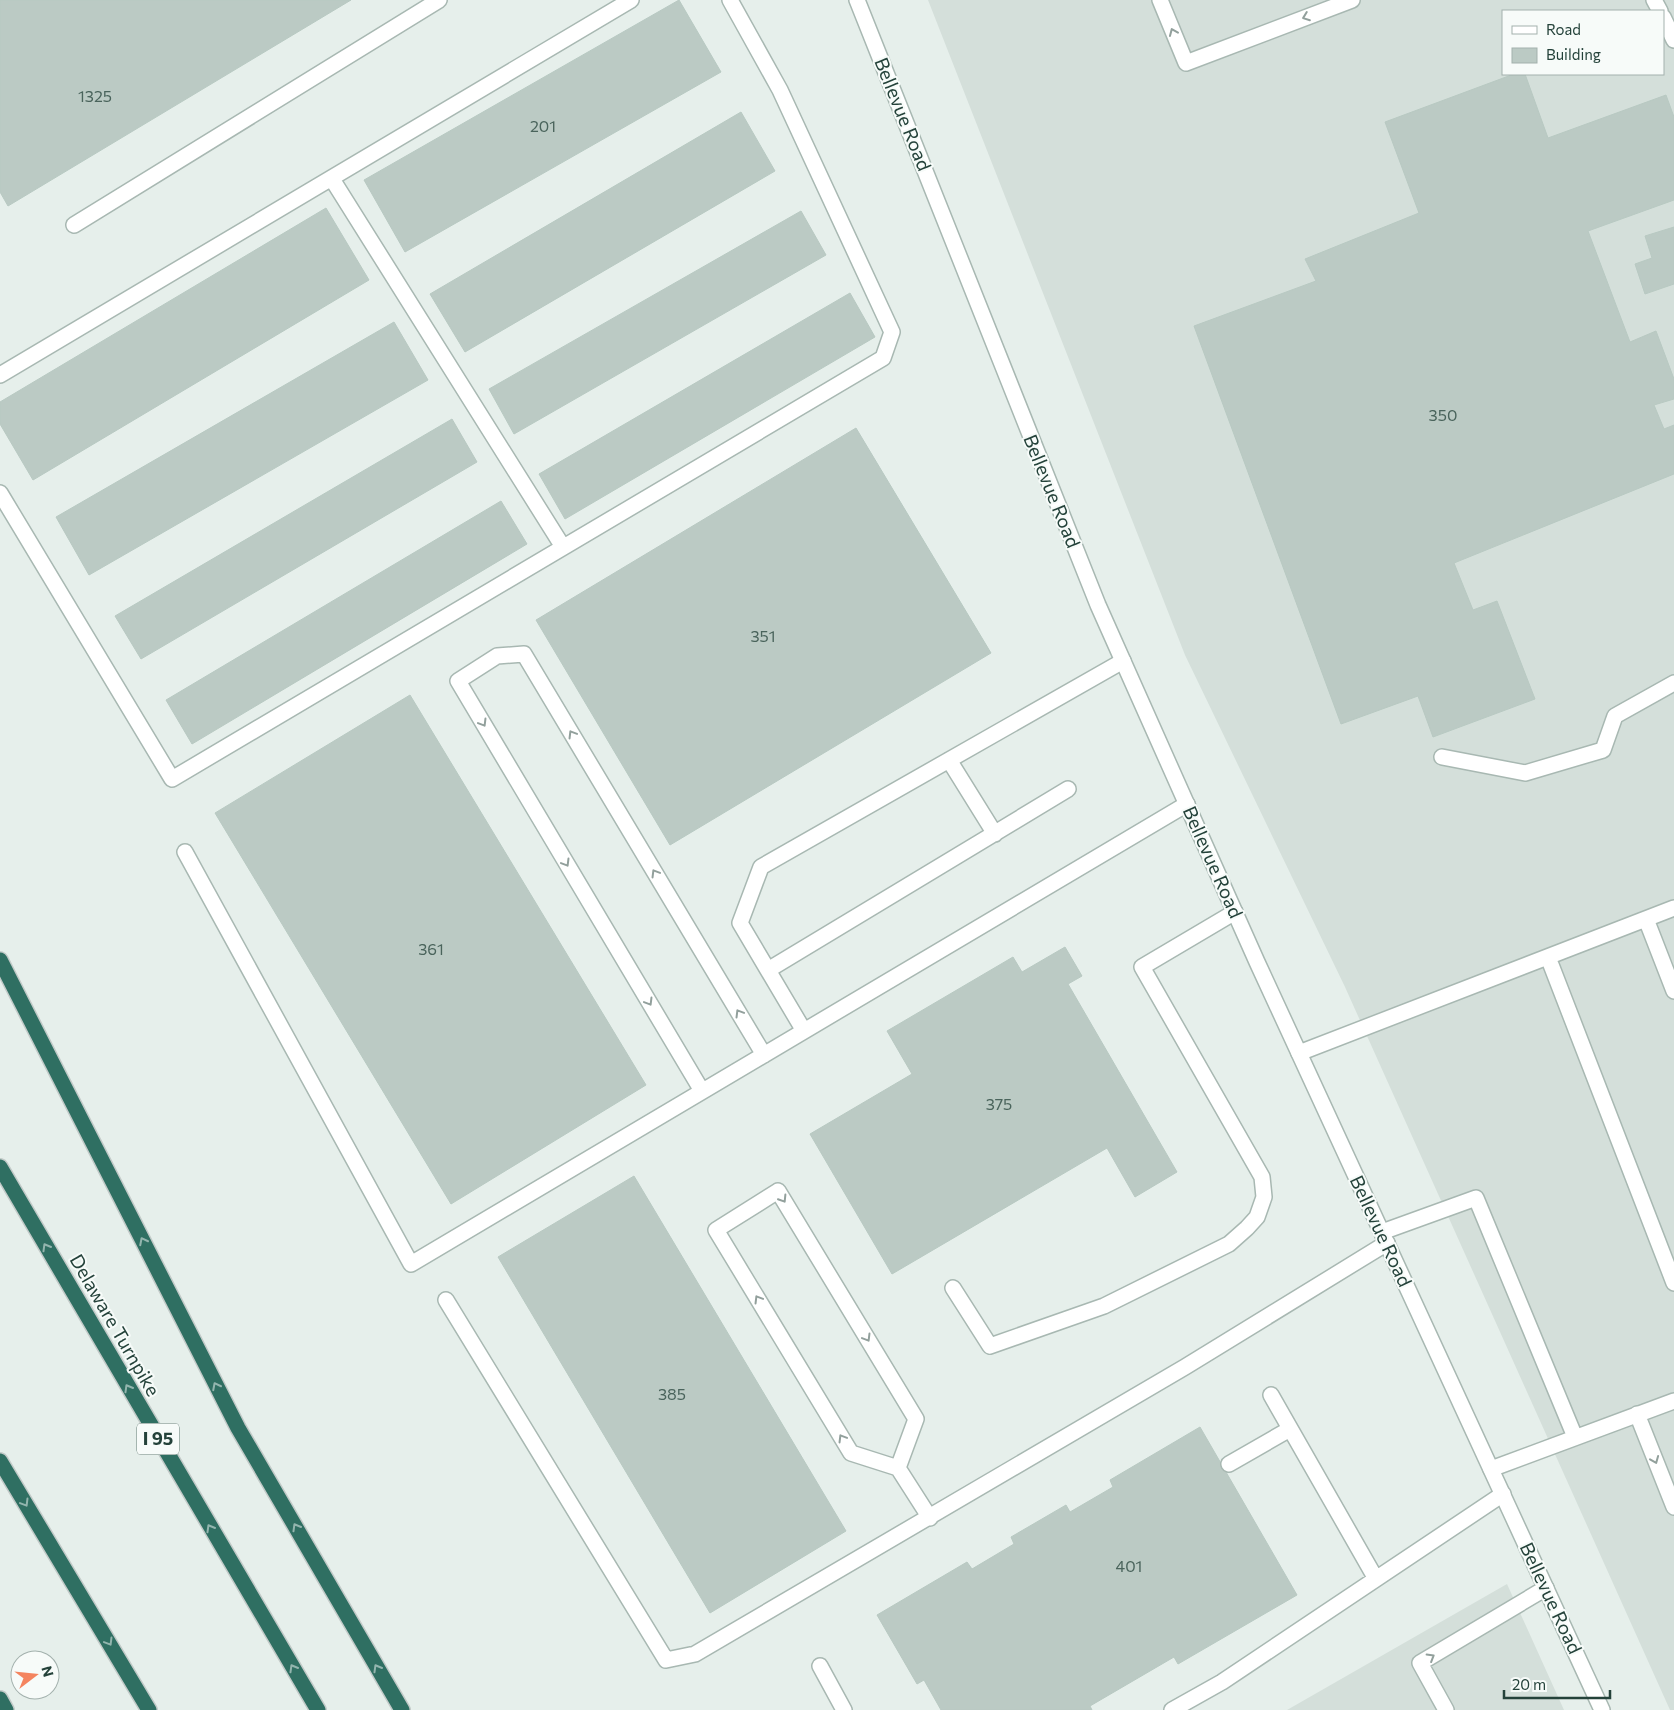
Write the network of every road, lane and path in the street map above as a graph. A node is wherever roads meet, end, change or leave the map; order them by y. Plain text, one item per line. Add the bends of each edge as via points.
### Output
1 (439, 0) edge
2 (631, 0) edge
3 (730, 0) edge
4 (857, 0) edge
5 (1160, 0) edge
6 (1352, 0) edge
7 (1664, 19) edge
8 (1674, 40) edge
9 (332, 179) junction
10 (74, 225) dead end
11 (0, 375) edge
12 (0, 493) edge
13 (563, 547) junction
14 (1123, 661) junction
15 (1674, 683) edge
16 (1442, 757) dead end
17 (948, 760) junction
18 (1068, 789) dead end
19 (1186, 804) junction
20 (995, 834) junction
21 (185, 852) dead end
22 (1674, 908) edge
23 (1235, 912) junction
24 (1646, 918) junction
25 (1548, 957) junction
26 (0, 960) edge
27 (768, 970) junction
28 (1674, 991) edge
29 (804, 1031) junction
30 (764, 1054) junction
31 (1299, 1054) junction
32 (702, 1091) junction
33 (0, 1167) edge
34 (1384, 1238) junction
35 (1674, 1283) edge
36 (953, 1288) dead end
37 (446, 1300) dead end
38 (1271, 1395) dead end
39 (1674, 1401) edge
40 (1637, 1414) junction
41 (1290, 1429) junction
42 (1574, 1437) junction
43 (0, 1461) edge
44 (1229, 1464) dead end
45 (898, 1468) junction
46 (1491, 1468) junction
47 (1503, 1494) junction
48 (1674, 1507) edge
49 (930, 1518) junction
50 (1376, 1579) junction
51 (1546, 1588) junction
52 (820, 1666) dead end
53 (0, 1699) edge
54 (6, 1710) edge
55 (149, 1710) edge
56 (318, 1710) edge
57 (402, 1710) edge
58 (844, 1710) edge
59 (1172, 1710) edge
60 (1446, 1710) edge
61 (1602, 1710) edge

1 - 10 street
2 - 9 street
3 - 13 street via 780,90 892,332 883,358
4 - 14 street, Bellevue Road
6 -> 5 street via 1186,63
7 - 8 street
9 - 11 street
9 - 13 street
12 - 13 street via 172,779
14 - 17 street
14 - 19 street, Bellevue Road
15 - 16 street via 1615,716 1603,750 1525,773
17 - 20 street
17 - 27 street via 761,867 740,923
18 - 20 street
19 - 23 street, Bellevue Road
19 - 29 street
20 - 27 street
21 - 32 street via 412,1264
22 - 24 street
23 - 31 street, Bellevue Road
23 - 36 street via 1142,967 1262,1177 1264,1197 1257,1217 1228,1244 1104,1306 990,1346
24 - 25 street
24 - 28 street
25 - 31 street
25 - 35 street
57 -> 26 highway via 238,1428
27 - 29 street
29 - 30 street
30 - 32 street
30 -> 32 street via 524,654 497,656 458,681
31 - 34 street, Bellevue Road
56 -> 33 highway, Delaware Turnpike / I 95
34 - 42 street via 1476,1198
34 - 46 street, Bellevue Road
34 - 49 street via 1185,1367
37 - 49 street via 666,1660 695,1654
38 - 41 street
39 - 40 street
40 - 42 street
40 -> 48 street
41 - 44 street
41 - 50 street
42 - 46 street
43 -> 55 highway
45 -> 45 street via 851,1453 716,1230 778,1192 916,1419
45 - 49 street
46 - 47 street, Bellevue Road
47 - 50 street
47 - 51 street, Bellevue Road
50 - 59 street via 1222,1682
60 -> 51 street via 1420,1664
51 - 61 street, Bellevue Road
52 - 58 street
53 - 54 highway

